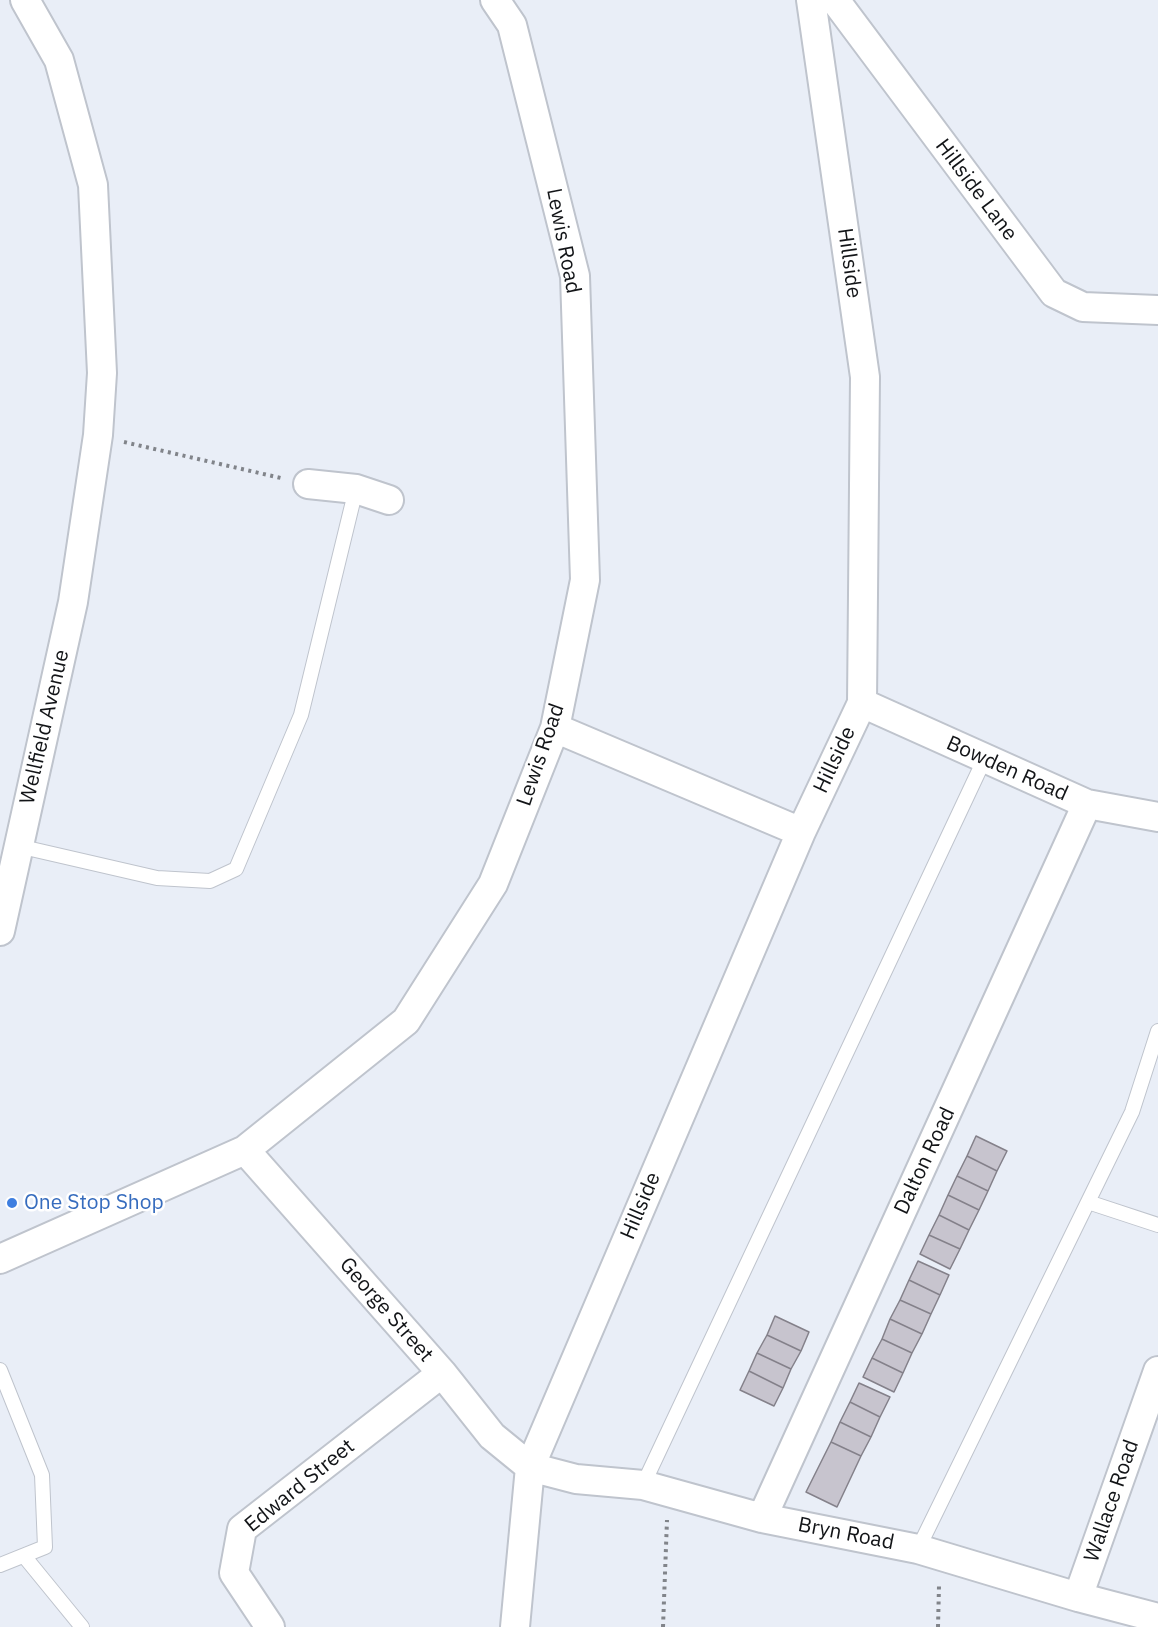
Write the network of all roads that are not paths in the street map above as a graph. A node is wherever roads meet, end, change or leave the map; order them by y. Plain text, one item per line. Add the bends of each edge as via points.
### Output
1 (25, 0) edge
2 (495, 0) edge
3 (811, 0) edge
4 (835, 0) edge
5 (1158, 310) edge
6 (308, 484) road end
7 (356, 489) junction
8 (389, 500) dead end
9 (862, 703) junction
10 (555, 728) junction
11 (985, 758) junction
12 (1087, 804) junction
13 (1158, 817) edge
14 (801, 832) junction
15 (9, 844) edge
16 (0, 931) edge
17 (1158, 1031) edge
18 (244, 1150) junction
19 (1088, 1202) junction
20 (1158, 1225) edge
21 (0, 1259) edge
22 (0, 1370) edge
23 (1158, 1371) edge
24 (442, 1373) junction
25 (530, 1467) junction
26 (656, 1489) junction
27 (762, 1518) junction
28 (929, 1552) junction
29 (24, 1556) junction
30 (0, 1564) edge
31 (1078, 1597) junction
32 (1158, 1618) edge
33 (82, 1627) edge
34 (270, 1627) edge
35 (515, 1627) edge

1 - 15 street, Wellfield Avenue via 59,60 93,185 102,373 98,435 73,602
2 - 10 street, Lewis Road via 512,25 575,276 585,580
3 - 9 street, Hillside via 866,377
4 - 5 street, Hillside Lane via 1054,293 1083,307
6 - 7 street
7 - 8 street
7 - 15 lane via 301,714 236,869 210,881 157,878
9 - 11 street, Bowden Road
9 - 14 street, Hillside
10 - 14 street
10 - 18 street, Lewis Road via 493,884 406,1021
11 - 12 street, Bowden Road
11 - 26 lane
12 - 13 street, Bowden Road
12 - 27 street, Dalton Road
14 - 25 street, Hillside
15 - 16 street, Wellfield Avenue
17 - 19 lane via 1132,1112
18 - 21 street, Lewis Road
18 - 24 street, George Street
19 - 20 lane
19 - 28 lane
22 - 29 lane via 42,1475 45,1547
23 - 31 street, Wallace Road
24 - 25 street, George Street via 492,1436
24 - 34 street, Edward Street via 242,1529 234,1573
25 - 26 street, Bryn Road via 576,1479
25 - 35 street, Hillside
26 - 27 street, Bryn Road
27 - 28 street, Bryn Road
28 - 31 street, Bryn Road
29 - 30 lane
29 - 33 lane
31 - 32 street, Bryn Road

